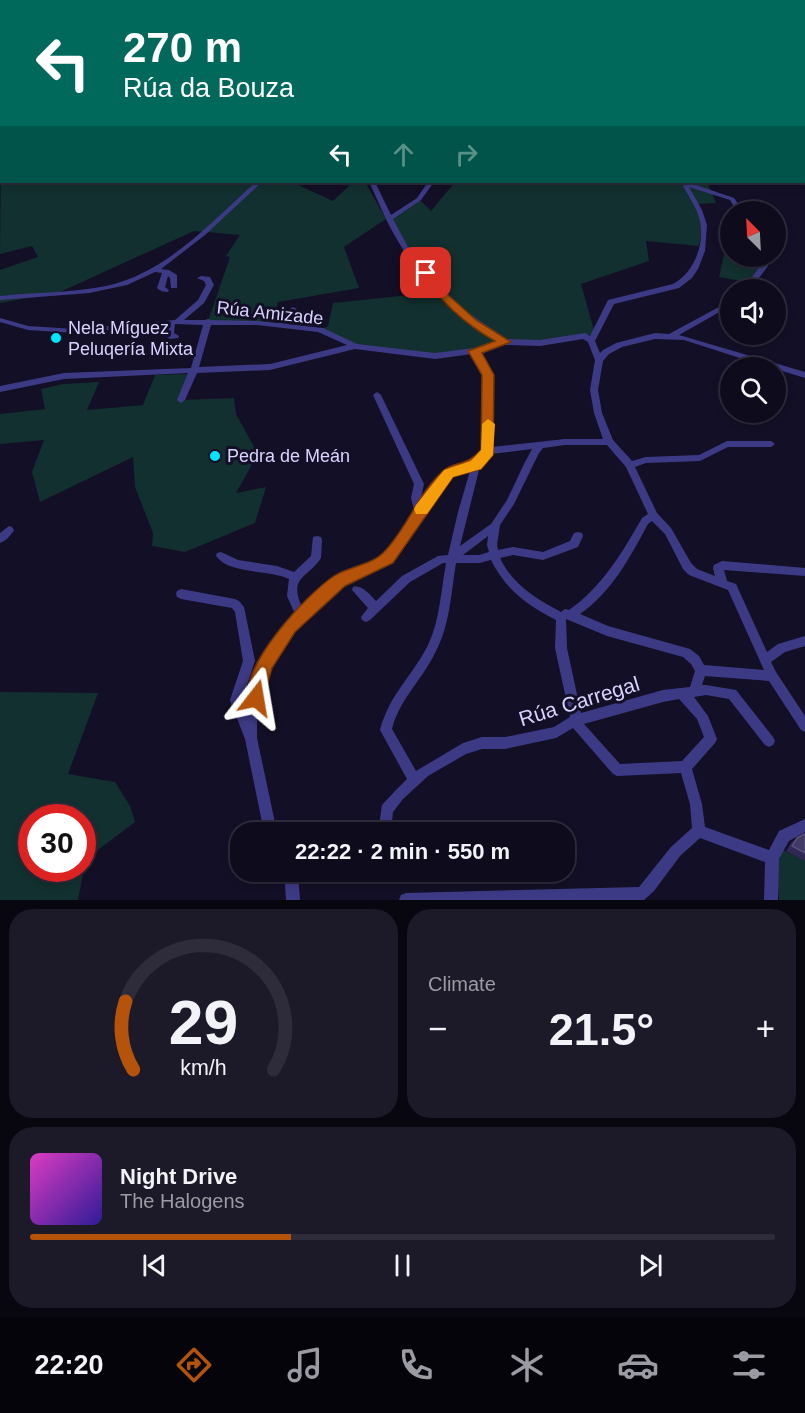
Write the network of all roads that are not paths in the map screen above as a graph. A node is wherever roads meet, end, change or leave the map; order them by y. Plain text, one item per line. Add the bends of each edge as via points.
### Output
1 (258, 183) edge
2 (373, 183) edge
3 (431, 183) edge
4 (733, 201) edge
5 (391, 218) junction
6 (154, 270) junction
7 (166, 272) junction
8 (140, 278) junction
9 (201, 278) dead end
10 (148, 282) dead end
11 (174, 286) dead end
12 (165, 290) dead end
13 (0, 298) edge
14 (293, 309) dead end
15 (720, 309) edge
16 (0, 320) edge
17 (208, 321) junction
18 (175, 322) junction
19 (283, 326) junction
20 (175, 336) dead end
21 (670, 337) junction
22 (591, 341) junction
23 (505, 342) junction
24 (355, 346) junction
25 (474, 351) junction
26 (599, 360) junction
27 (194, 369) junction
28 (805, 375) edge
29 (0, 389) edge
30 (377, 395) dead end
31 (181, 400) dead end
32 (609, 442) junction
33 (771, 444) dead end
34 (540, 445) junction
35 (488, 451) junction
36 (476, 465) junction
37 (630, 465) junction
38 (419, 513) junction
39 (653, 515) junction
40 (494, 527) junction
41 (9, 530) dead end
42 (578, 536) dead end
43 (0, 539) edge
44 (317, 540) dead end
45 (493, 554) junction
46 (221, 556) dead end
47 (452, 557) junction
48 (805, 572) edge
49 (295, 577) junction
50 (722, 581) junction
51 (357, 590) dead end
52 (181, 594) dead end
53 (376, 608) junction
54 (301, 615) junction
55 (566, 616) junction
56 (366, 617) dead end
57 (805, 641) edge
58 (767, 658) junction
59 (264, 665) junction
60 (701, 670) junction
61 (248, 671) junction
62 (772, 676) junction
63 (688, 693) junction
64 (576, 720) junction
65 (805, 726) edge
66 (251, 738) junction
67 (770, 741) dead end
68 (685, 767) junction
69 (415, 780) junction
70 (268, 822) edge
71 (385, 822) edge
72 (805, 825) edge
73 (699, 831) junction
74 (772, 858) junction
75 (292, 882) edge
76 (583, 898) edge
77 (293, 900) edge
78 (406, 900) edge
79 (771, 900) edge

1 - 6 street
2 - 5 street
3 - 5 street via 419,199
4 - 22 street via 699,186 686,186 704,225 692,275 685,283 611,302
5 - 23 street via 405,247 443,296 472,323
6 - 7 street
6 - 8 street
7 - 11 street via 174,277
7 - 12 street via 161,288
8 - 10 street
8 - 13 street via 86,291
9 - 18 street via 209,283 201,301
14 - 19 street via 284,316
15 - 21 street
16 - 18 street, Rúa Amizade via 28,328 75,331
17 - 18 street, Rúa Amizade
17 - 19 street, Rúa Amizade
17 - 27 street
18 - 20 street via 170,336
19 - 24 street, Rúa Amizade via 320,330
21 - 26 street via 655,336 619,345
21 - 28 street
22 - 23 street via 585,336 540,343
22 - 26 street
23 - 25 street
24 - 25 street via 435,356
24 - 27 street via 270,367
25 - 35 street via 488,375
26 - 32 street via 594,390
27 - 29 street via 64,376
27 - 31 street
30 - 38 street via 419,484
32 - 34 street
32 - 37 street
33 - 37 street via 726,444 700,458 646,460
34 - 35 street
34 - 40 street
35 - 36 street
36 - 38 street via 448,474
36 - 47 street
37 - 39 street
38 - 54 street via 388,558 339,581
39 - 50 street via 668,531 693,572
39 - 55 street via 645,521 601,592
40 - 45 street
40 - 47 street
41 - 43 street
42 - 45 street via 574,544 543,556 513,551
44 - 49 street via 316,558
45 - 47 street via 468,560
45 - 55 street via 510,584
46 - 49 street via 233,564 266,567
47 - 53 street via 406,579
47 - 69 street via 437,636 387,721 386,730
48 - 50 street via 722,565 718,568
49 - 54 street via 294,604
50 - 58 street via 732,587 759,649
51 - 53 street
52 - 61 street via 236,604 243,617
53 - 56 street
54 - 59 street
55 - 60 street via 686,653
55 - 64 street via 561,648
57 - 58 street via 782,648
58 - 62 street
59 - 61 street
59 - 66 street via 251,715
60 - 62 street
60 - 63 street
61 - 66 street via 236,700
62 - 65 street
63 - 64 street, Rúa Carregal
63 - 67 street, Rúa Carregal via 732,694
63 - 68 street via 707,724 711,740
64 - 68 street via 592,745 617,770
64 - 69 street, Rúa Carregal via 556,732 463,749
66 - 70 street
68 - 73 street
69 - 71 street, Rúa Carregal via 387,810
72 - 74 street via 784,836
73 - 74 street
73 - 76 street via 686,838 642,894
74 - 79 street
75 - 77 street
76 - 78 street

